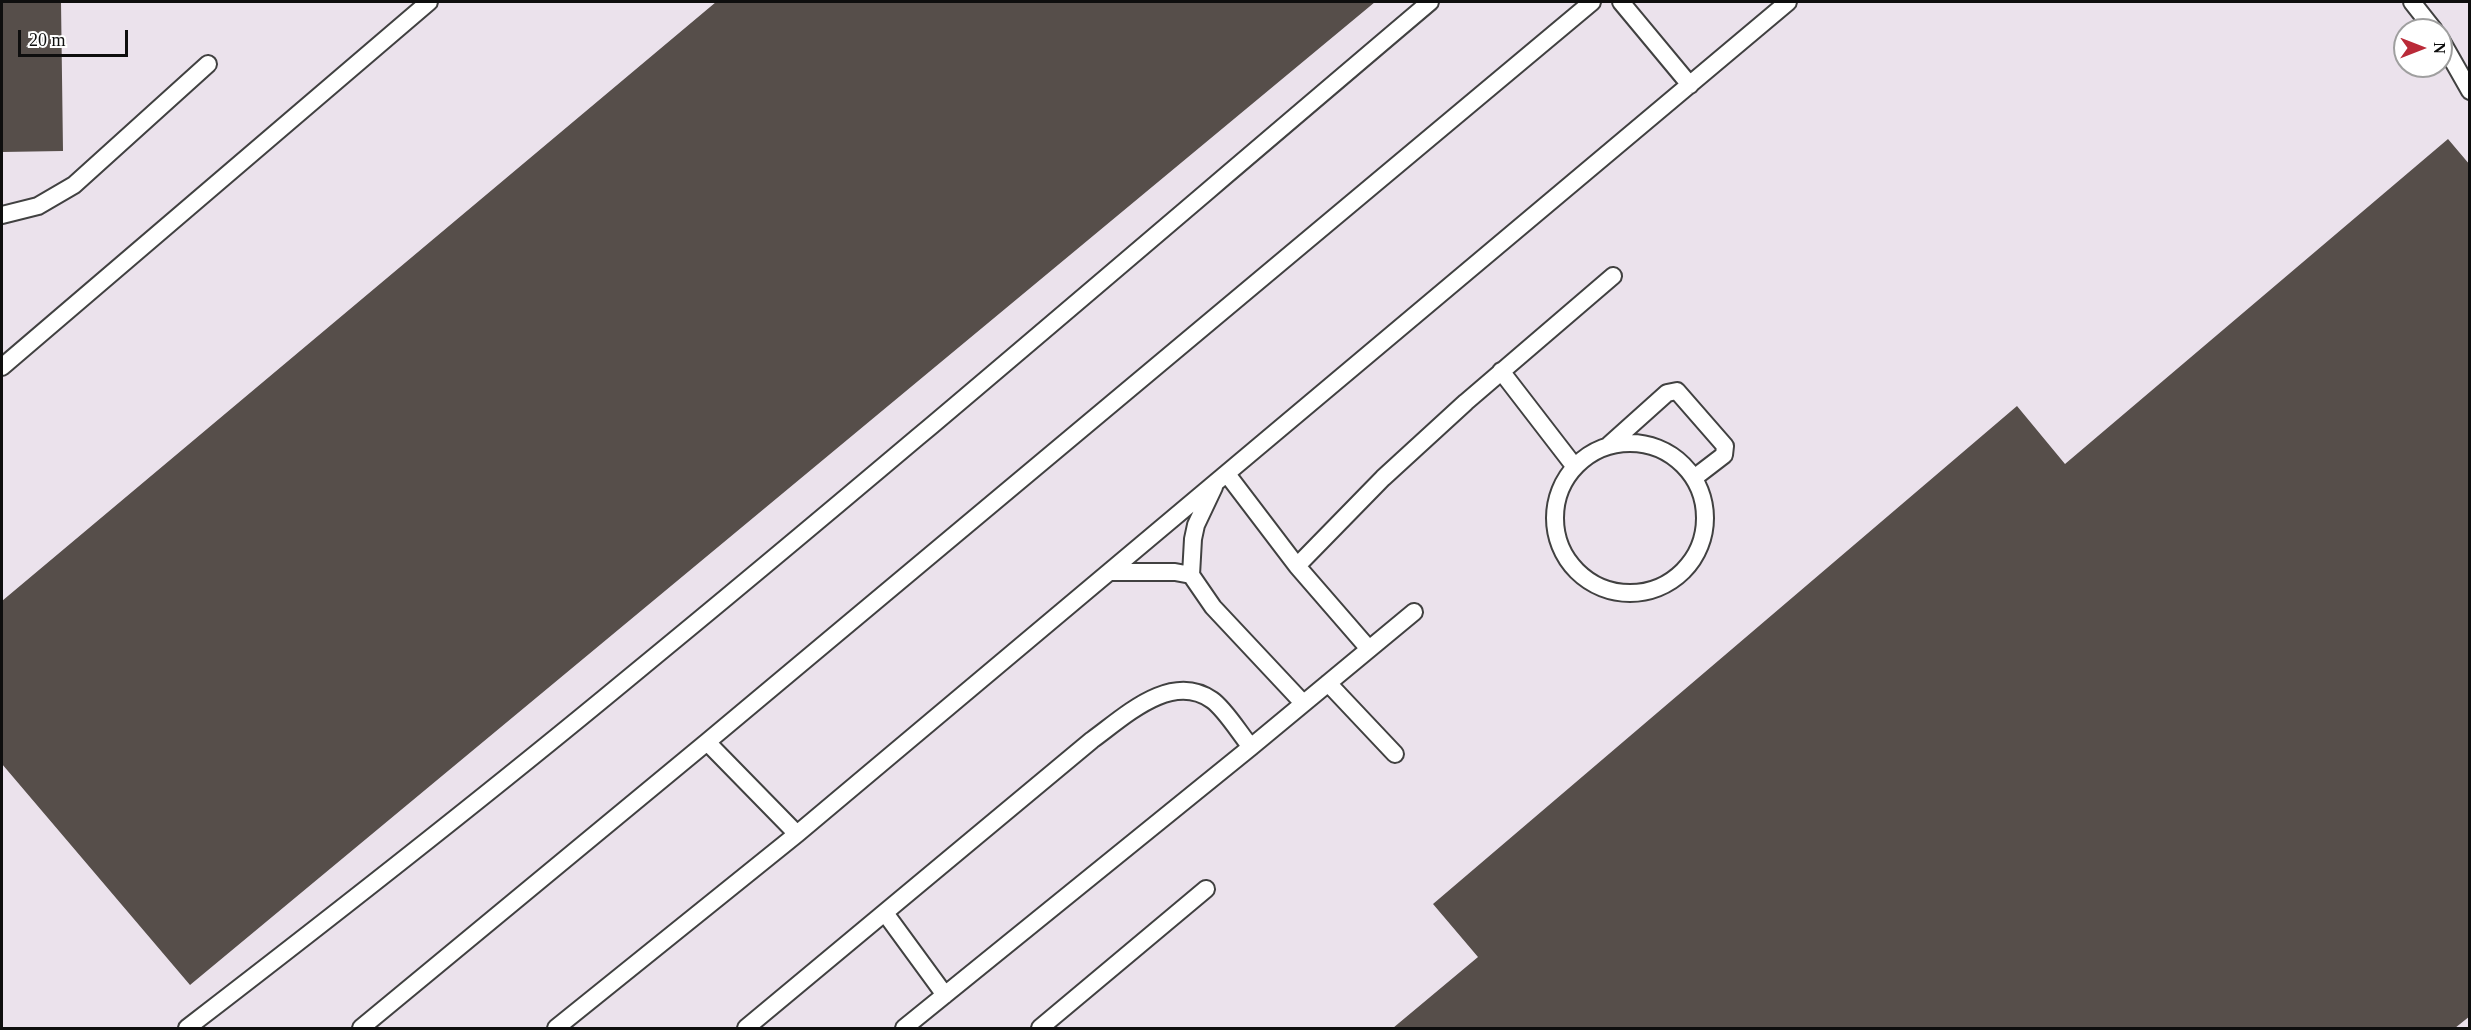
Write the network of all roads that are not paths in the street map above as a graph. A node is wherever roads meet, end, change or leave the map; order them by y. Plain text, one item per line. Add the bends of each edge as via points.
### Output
1 (429, 2) edge
2 (1430, 2) edge
3 (1592, 2) edge
4 (1621, 2) edge
5 (1788, 2) edge
6 (2412, 2) edge
7 (2425, 18) edge
8 (2453, 62) edge
9 (208, 64) dead end
10 (1690, 86) junction
11 (2469, 91) edge
12 (2, 215) edge
13 (1613, 276) dead end
14 (2, 367) edge
15 (1501, 371) junction
16 (1609, 445) junction
17 (1575, 466) junction
18 (1222, 478) junction
19 (1694, 478) junction
20 (1297, 566) junction
21 (1110, 572) junction
22 (1191, 575) junction
23 (1414, 612) dead end
24 (1369, 649) junction
25 (1328, 683) junction
26 (1304, 703) junction
27 (707, 742) junction
28 (1251, 747) junction
29 (1395, 754) dead end
30 (797, 834) junction
31 (1206, 889) dead end
32 (885, 913) junction
33 (945, 995) junction
34 (187, 1029) edge
35 (361, 1029) edge
36 (556, 1029) edge
37 (746, 1029) edge
38 (904, 1029) edge
39 (1040, 1029) edge

1 - 14 lane
2 - 34 lane via 625,681
3 - 27 lane
4 - 10 lane
5 - 10 lane
6 - 7 lane
8 - 11 lane
9 - 12 lane via 74,185 38,206
10 - 18 lane
13 - 15 lane
15 - 17 lane
15 - 20 lane via 1383,478
16 - 17 lane
16 - 19 lane via 1650,445 1668,453
16 - 19 lane via 1667,393 1677,391 1726,451
17 - 19 lane via 1557,503 1555,523 1560,543 1582,576 1616,592 1655,589 1687,567 1698,551 1705,513
18 - 20 lane
18 - 21 lane
18 - 22 lane via 1194,532
20 - 24 lane
21 - 22 lane
21 - 30 lane
22 - 26 lane via 1213,608
23 - 24 lane
24 - 25 lane
25 - 26 lane
25 - 29 lane
26 - 28 lane
27 - 30 lane
27 - 35 lane
28 - 32 lane via 1213,701 1196,692 1173,691 1149,700 1092,740
28 - 33 lane
30 - 36 lane
31 - 39 lane
32 - 33 lane
32 - 37 lane
33 - 38 lane

